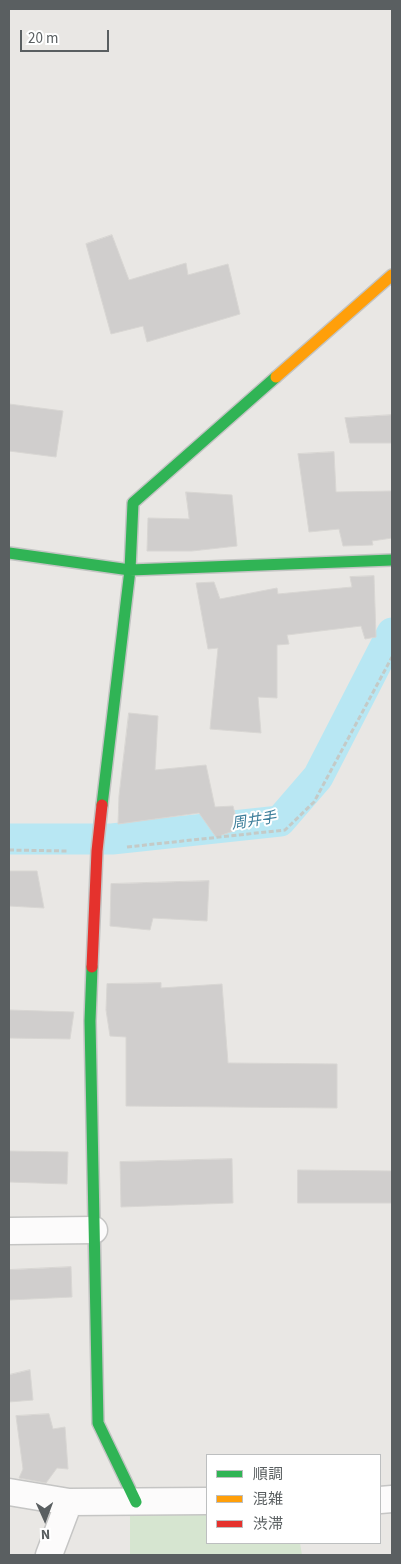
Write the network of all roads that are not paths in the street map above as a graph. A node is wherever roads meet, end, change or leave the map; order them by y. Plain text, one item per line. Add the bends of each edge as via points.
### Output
1 (392, 275) edge
2 (9, 554) edge
3 (392, 560) edge
4 (130, 570) junction
5 (94, 1230) junction
6 (9, 1231) edge
7 (9, 1492) edge
8 (206, 1501) edge
9 (70, 1502) junction
10 (136, 1502) junction
11 (49, 1555) edge

1 - 4 street via 132,502
2 - 4 street
3 - 4 street
4 - 5 street via 97,851 90,1021
5 - 6 street
5 - 10 street via 98,1423
7 - 9 street
8 - 10 street
9 - 10 street
9 - 11 street

